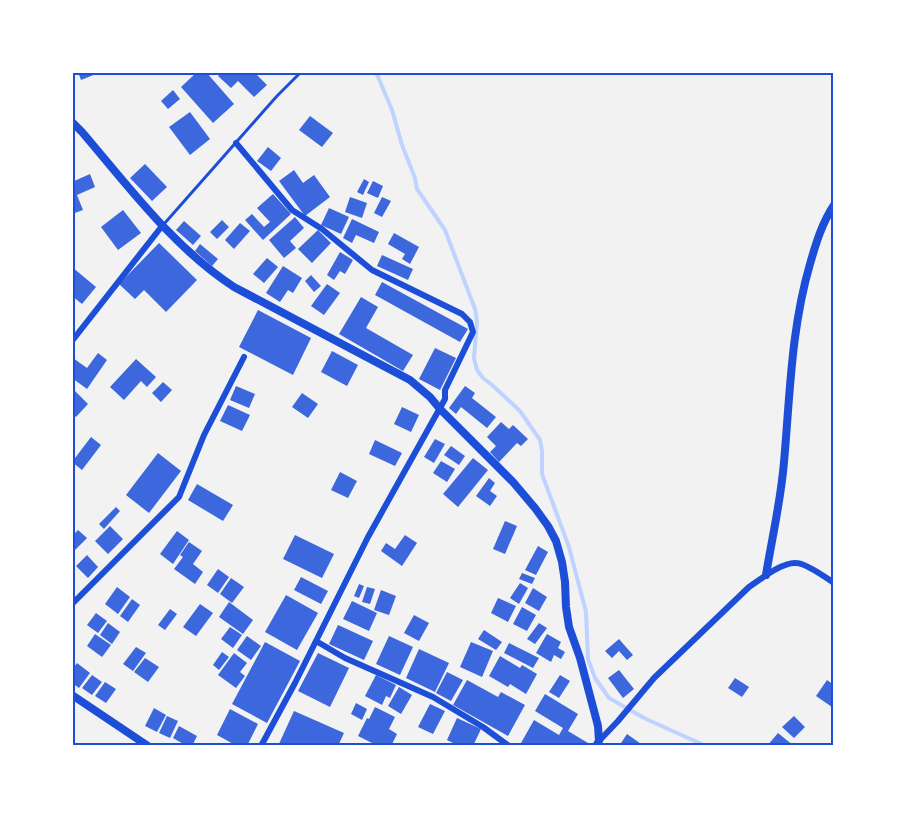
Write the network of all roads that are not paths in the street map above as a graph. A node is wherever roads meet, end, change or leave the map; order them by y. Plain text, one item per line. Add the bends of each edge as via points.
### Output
1 (301, 72) edge
2 (72, 123) edge
3 (236, 143) junction
4 (834, 205) edge
5 (162, 226) junction
6 (72, 341) edge
7 (244, 357) dead end
8 (440, 409) junction
9 (766, 575) junction
10 (834, 583) edge
11 (72, 604) edge
12 (316, 641) junction
13 (72, 695) edge
14 (598, 743) edge
15 (148, 746) edge
16 (261, 746) edge
17 (509, 746) edge

1 - 3 lane
2 - 5 street
3 - 5 lane
3 - 8 street via 292,210 372,270 467,318 472,336 445,390 446,399
4 - 9 street via 816,242 804,285 792,356 784,465
5 - 6 street
5 - 8 street via 234,287 410,380
7 - 11 street via 204,435 179,497
8 - 12 street via 368,537
8 - 14 street via 513,482 556,541 569,627 589,688
9 - 10 street via 797,562
9 - 14 street via 654,678
12 - 16 street
12 - 17 street via 433,697
13 - 15 street

